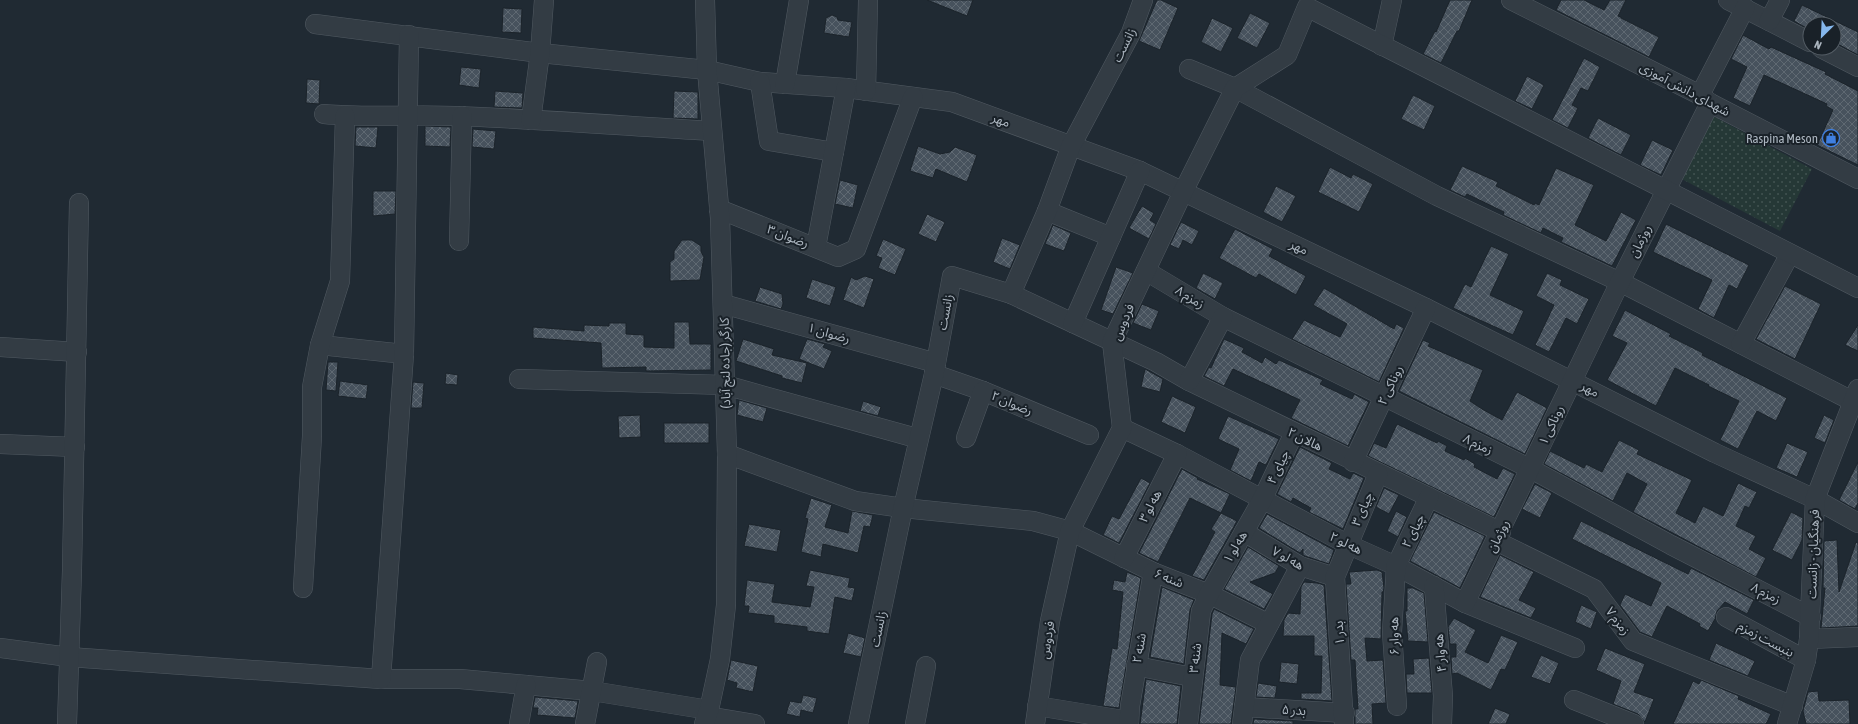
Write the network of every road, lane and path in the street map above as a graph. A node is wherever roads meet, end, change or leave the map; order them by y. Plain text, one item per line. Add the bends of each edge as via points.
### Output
1 (544, 0) edge
2 (705, 0) edge
3 (799, 0) edge
4 (868, 0) edge
5 (1143, 0) edge
6 (1392, 0) edge
7 (1511, 0) edge
8 (1728, 0) edge
9 (1780, 0) edge
10 (1745, 8) junction
11 (1769, 21) junction
12 (315, 24) dead end
13 (409, 36) junction
14 (1802, 38) edge
15 (1382, 46) junction
16 (540, 53) junction
17 (1837, 56) edge
18 (1858, 67) edge
19 (1189, 69) dead end
20 (707, 70) junction
21 (760, 82) junction
22 (785, 84) junction
23 (846, 88) junction
24 (1235, 88) junction
25 (866, 91) junction
26 (914, 97) junction
27 (1705, 99) junction
28 (324, 114) dead end
29 (407, 114) junction
30 (344, 116) junction
31 (462, 116) junction
32 (531, 120) junction
33 (712, 131) junction
34 (1071, 146) junction
35 (834, 152) junction
36 (1140, 171) junction
37 (1858, 180) edge
38 (1665, 190) junction
39 (1183, 192) junction
40 (80, 203) dead end
41 (719, 209) junction
42 (1047, 211) junction
43 (1111, 237) junction
44 (459, 241) dead end
45 (816, 247) junction
46 (1790, 254) junction
47 (1146, 271) junction
48 (1620, 282) junction
49 (1858, 288) edge
50 (1011, 294) junction
51 (723, 304) junction
52 (1426, 308) junction
53 (1223, 317) junction
54 (1073, 323) junction
55 (1112, 342) junction
56 (1741, 344) junction
57 (320, 345) junction
58 (0, 347) edge
59 (77, 352) junction
60 (404, 354) junction
61 (935, 368) junction
62 (520, 379) dead end
63 (1572, 380) junction
64 (1189, 381) junction
65 (725, 385) junction
66 (983, 391) junction
67 (1384, 398) junction
68 (1857, 398) edge
69 (1122, 428) junction
70 (1294, 433) junction
71 (1089, 435) dead end
72 (909, 436) dead end
73 (966, 438) dead end
74 (0, 444) edge
75 (75, 447) junction
76 (727, 454) junction
77 (1177, 454) junction
78 (1353, 462) junction
79 (1530, 469) junction
80 (1378, 474) junction
81 (1429, 497) junction
82 (1815, 499) junction
83 (1262, 500) junction
84 (903, 508) junction
85 (1858, 523) edge
86 (1070, 531) junction
87 (1244, 532) junction
88 (1498, 536) junction
89 (1347, 544) junction
90 (1124, 558) junction
91 (1300, 566) junction
92 (1396, 566) junction
93 (1152, 572) junction
94 (1335, 577) junction
95 (1434, 586) junction
96 (303, 588) dead end
97 (1209, 594) junction
98 (1465, 603) junction
99 (1811, 617) junction
100 (1726, 618) dead end
101 (1268, 624) junction
102 (1858, 637) edge
103 (1809, 639) junction
104 (0, 648) edge
105 (1575, 648) dead end
106 (69, 657) junction
107 (1806, 660) junction
108 (597, 662) dead end
109 (926, 666) dead end
110 (1136, 666) junction
111 (1192, 677) junction
112 (381, 679) junction
113 (526, 685) junction
114 (592, 691) junction
115 (1574, 700) dead end
116 (1397, 706) dead end
117 (1793, 706) junction
118 (1036, 715) edge
119 (1243, 715) edge
120 (707, 717) edge
121 (1345, 719) edge
122 (1129, 723) edge
123 (1445, 723) edge
124 (67, 724) edge
125 (519, 724) edge
126 (585, 724) edge
127 (755, 724) edge
128 (858, 724) edge
129 (915, 724) edge
130 (1188, 724) edge
131 (1634, 724) edge
132 (1787, 724) edge

1 - 16 street
2 - 20 street, کارگر (جاده لنج آباد)
3 - 22 street
4 - 25 street
5 - 34 street, زانست via 1131,33
6 - 15 street
7 - 27 street, شهدای دانش آموزی
8 - 10 street
9 - 11 street
10 - 11 street
10 - 27 street, روژمان
11 - 14 street
12 - 13 street, مهر
13 - 16 street, مهر
13 - 29 street
15 - 24 street via 1307,7 1287,55
15 - 38 street
16 - 20 street, مهر
16 - 32 street
17 - 18 street
19 - 24 street
20 - 21 street, مهر
20 - 33 street, کارگر (جاده لنج آباد)
21 - 22 street, مهر
21 - 35 street via 769,142
22 - 23 street, مهر
23 - 25 street, مهر
23 - 35 street
24 - 39 street, فردوس
24 - 48 street via 1437,196
25 - 26 street, مهر
26 - 34 street, مهر via 952,102
26 - 45 street, رضوان ۳ via 856,249 838,256
27 - 37 street, شهدای دانش آموزی
27 - 38 street, روژمان
28 - 30 street
29 - 30 street
29 - 31 street
29 - 60 street
30 - 57 street via 340,281
31 - 32 street
31 - 44 street
32 - 33 street
33 - 41 street, کارگر (جاده لنج آباد)
34 - 36 street, مهر
34 - 42 street, زانست
35 - 45 street
36 - 39 street, مهر
36 - 43 street
38 - 46 street
38 - 48 street, روژمان
39 - 47 street, فردوس
39 - 52 street, مهر
40 - 59 street
41 - 45 street, رضوان ۳
41 - 51 street, کارگر (جاده لنج آباد)
42 - 43 street
42 - 50 street, زانست
43 - 54 street
46 - 49 street
46 - 56 street
47 - 53 street, زمزم ۸
47 - 55 street, فردوس
48 - 56 street
48 - 63 street, روژمان
50 - 54 street
50 - 61 street, زانست via 952,276
51 - 61 street, رضوان ۱
51 - 65 street, کارگر (جاده لنج آباد)
52 - 63 street, مهر
52 - 67 street, روناکی ۲
53 - 64 street
53 - 67 street, زمزم ۸
54 - 55 street
55 - 64 street, هالان ۲ via 1156,362
55 - 69 street, فردوس
56 - 68 street
57 - 60 street
57 - 96 street via 312,387 312,436
58 - 59 street
59 - 75 street
60 - 112 street
61 - 66 street, رضوان ۲
61 - 84 street, زانست
62 - 65 street
63 - 79 street, روناکی ۱
63 - 82 street, مهر via 1715,453
64 - 70 street, هالان ۲
65 - 72 street
65 - 76 street, کارگر (جاده لنج آباد)
66 - 71 street, رضوان ۲
66 - 73 street
67 - 78 street, روناکی ۲
67 - 79 street, زمزم ۸
68 - 82 street, فرهنگیان - زانست
69 - 77 street, هه لو ۲
69 - 86 street, فردوس
70 - 78 street, هالان ۲
70 - 83 street, چیای ۴
74 - 75 street
75 - 106 street
76 - 84 street via 855,501
76 - 120 street, کارگر (جاده لنج آباد) via 726,605 720,659
77 - 83 street, هه لو ۲
77 - 90 street, هه لو ۳
78 - 80 street, هالان ۲
79 - 88 street, روژمان
79 - 99 street, زمزم ۸
80 - 81 street, هالان ۲
80 - 89 street, چیای ۳
81 - 88 street, هالان ۲
81 - 92 street, چیای ۲
82 - 85 street, مهر
82 - 99 street, فرهنگیان - زانست
83 - 87 street, هه لو ۱
83 - 89 street, هه لو ۲
84 - 86 street via 1034,521
84 - 128 street, زانست
86 - 90 street, شنه ۶
86 - 118 street, فردوس via 1050,620
87 - 91 street, هه لو ۷
87 - 97 street, هه لو ۱
88 - 98 street, روژمان
88 - 117 street, زمزم ۷ via 1594,589 1633,641
89 - 92 street, هه لو ۲
89 - 94 street, بدر ۱
90 - 93 street, شنه ۶
91 - 94 street, هه لو ۷
91 - 101 street
92 - 95 street, هه لو ۲
92 - 116 street, هه وار ۶ via 1392,632
93 - 97 street, شنه ۶
93 - 110 street, شنه ۲
94 - 121 street, بدر ۱
95 - 98 street, هه لو ۲
95 - 123 street, هه وار ۴
97 - 101 street, شنه ۶
97 - 111 street, شنه ۳ via 1201,611
98 - 105 street, هه لو ۲
99 - 103 street, فرهنگیان - زانست
100 - 107 street, بنبست زمزم
101 - 119 street via 1250,660
102 - 103 street
103 - 107 street, فرهنگیان - زانست
104 - 106 street
106 - 112 street
106 - 124 street
107 - 117 street, فرهنگیان - زانست
108 - 114 street
109 - 129 street
110 - 111 street
110 - 122 street, شنه ۲
111 - 130 street, شنه ۳
112 - 113 street via 460,679
113 - 114 street
113 - 125 street
114 - 120 street
114 - 126 street
115 - 131 street
117 - 132 street, فرهنگیان - زانست
118 - 122 street
119 - 121 street, بدر ۵
120 - 127 street

